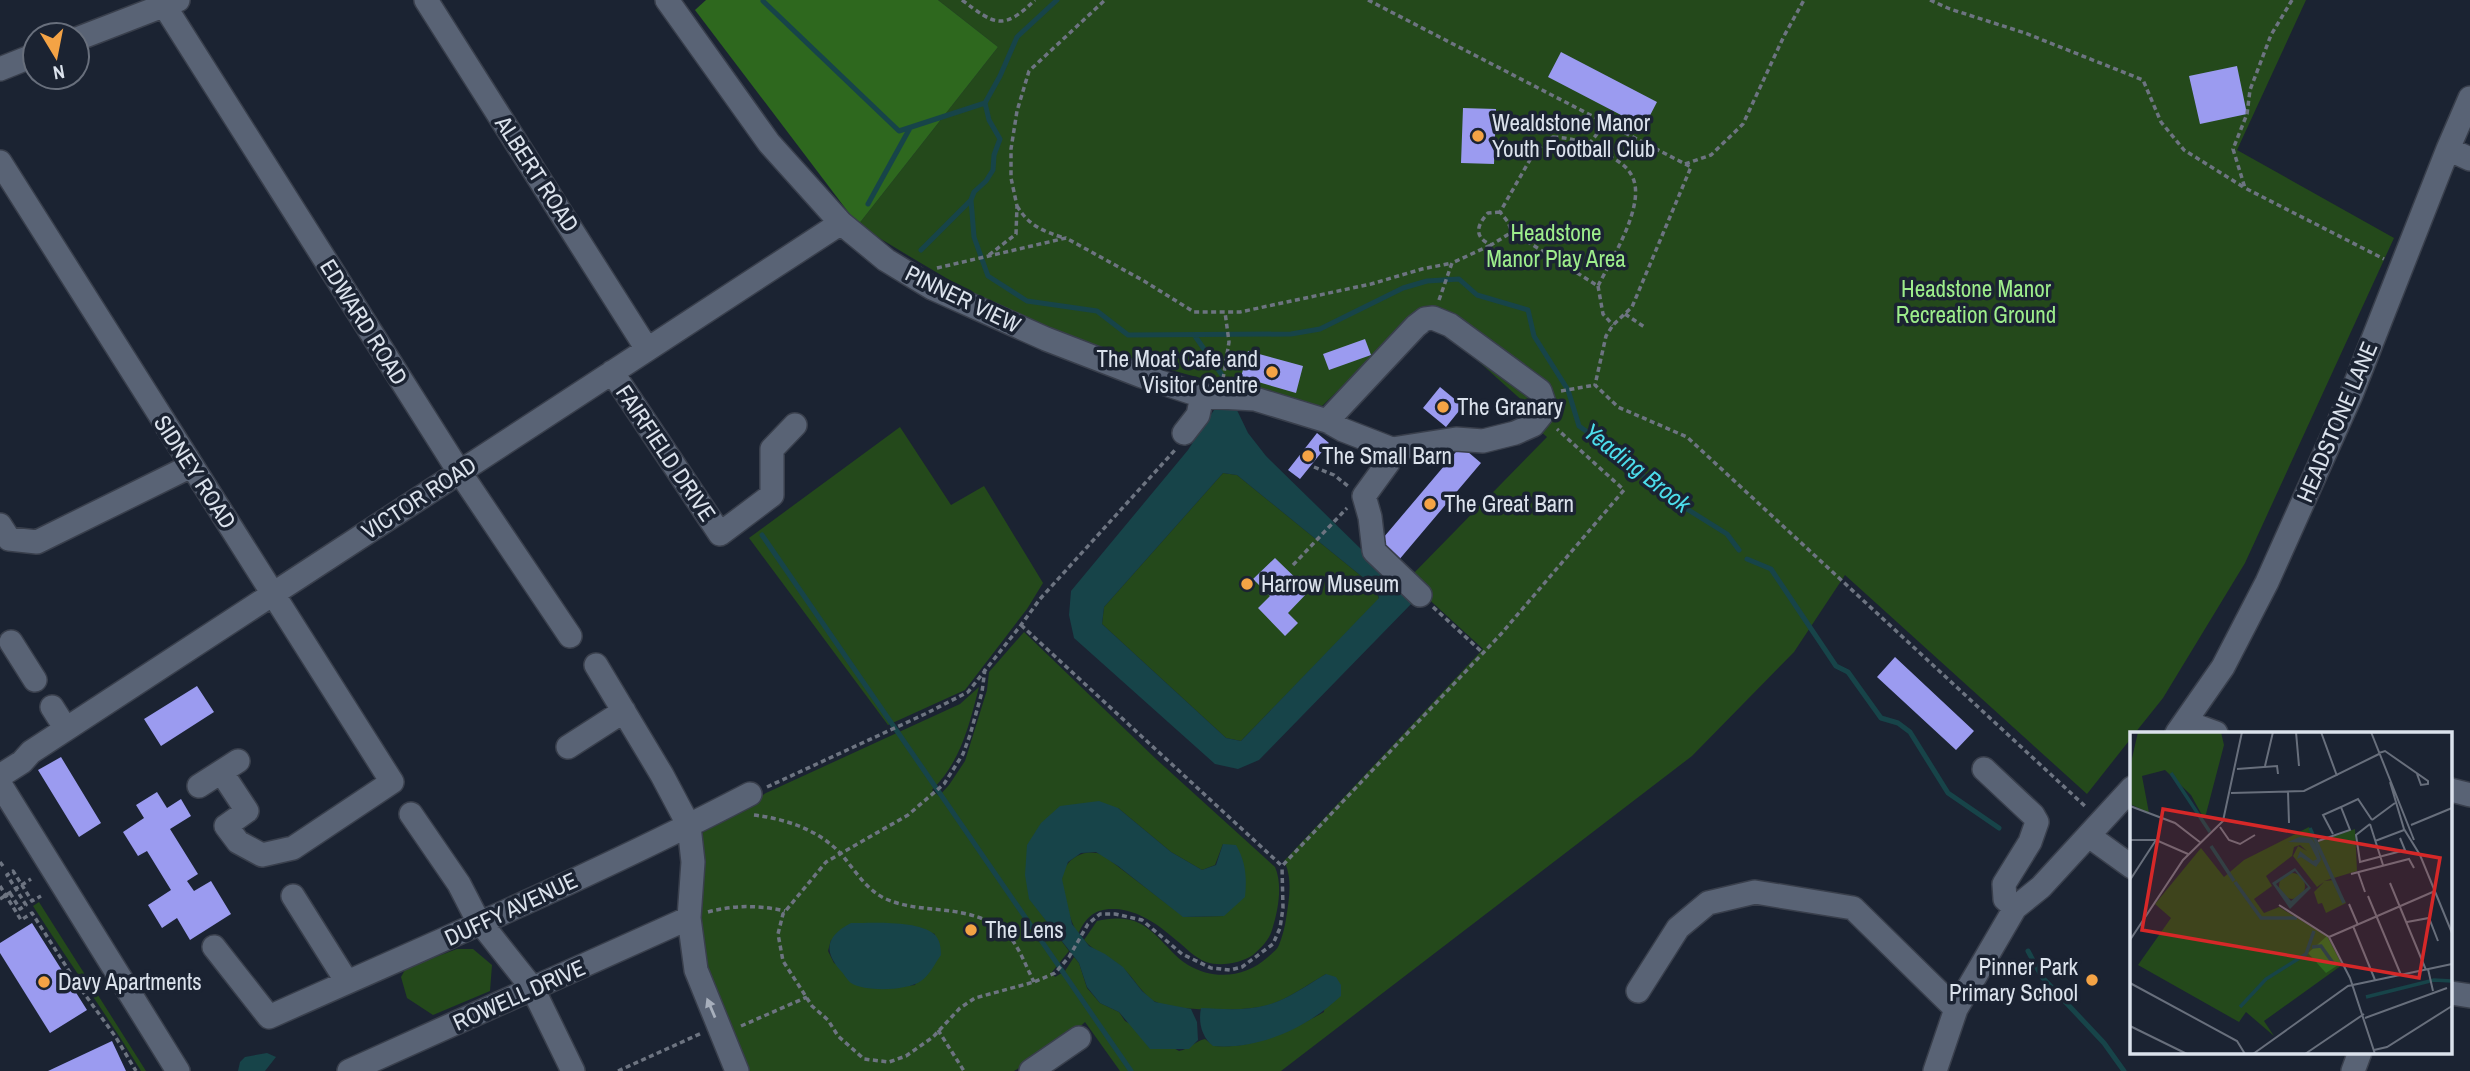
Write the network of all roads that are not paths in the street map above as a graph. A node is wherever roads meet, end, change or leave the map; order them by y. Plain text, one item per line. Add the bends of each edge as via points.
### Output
1 (426, 0) edge
2 (171, 3) edge
3 (678, 4) edge
4 (91, 34) edge
5 (21, 61) edge
6 (0, 69) edge
7 (2470, 98) edge
8 (2448, 149) junction
9 (2470, 159) edge
10 (0, 162) edge
11 (841, 223) junction
12 (647, 349) junction
13 (612, 372) junction
14 (1210, 397) junction
15 (1327, 421) junction
16 (795, 425) dead end
17 (1184, 433) road end
18 (1392, 449) junction
19 (191, 466) junction
20 (461, 471) junction
21 (0, 525) edge
22 (273, 594) junction
23 (1420, 594) road end
24 (570, 636) dead end
25 (10, 642) dead end
26 (596, 665) dead end
27 (35, 680) dead end
28 (52, 707) dead end
29 (624, 711) junction
30 (2181, 728) edge
31 (66, 729) junction
32 (2209, 732) edge
33 (568, 747) dead end
34 (1984, 769) dead end
35 (0, 776) edge
36 (0, 784) edge
37 (199, 786) dead end
38 (2130, 790) edge
39 (2452, 790) edge
40 (750, 794) road end
41 (2470, 795) edge
42 (411, 814) dead end
43 (689, 826) junction
44 (2091, 834) junction
45 (2130, 865) edge
46 (293, 896) dead end
47 (2015, 908) junction
48 (694, 916) junction
49 (481, 923) junction
50 (214, 947) dead end
51 (347, 982) junction
52 (533, 989) junction
53 (1638, 991) dead end
54 (2452, 993) edge
55 (2470, 996) edge
56 (1956, 1009) junction
57 (1079, 1038) dead end
58 (2359, 1054) edge
59 (178, 1071) edge
60 (349, 1071) edge
61 (573, 1071) edge
62 (737, 1071) edge
63 (1031, 1071) edge
64 (1935, 1071) edge
65 (2353, 1071) edge

1 - 12 street, ALBERT ROAD
2 - 4 street
2 - 20 street, EDWARD ROAD
3 - 11 street, PINNER VIEW via 769,144
5 - 6 street
7 - 8 street, HEADSTONE LANE
8 - 9 street
8 - 30 street, HEADSTONE LANE via 2351,395 2267,582 2223,667
10 - 19 street, SIDNEY ROAD
11 - 12 street, VICTOR ROAD
11 - 14 street, PINNER VIEW via 886,260 932,288 1046,339
12 - 13 street, VICTOR ROAD
13 - 16 street, FAIRFIELD DRIVE via 720,534 772,495 772,449
13 - 20 street, VICTOR ROAD
14 - 15 street, PINNER VIEW via 1255,399
14 - 17 street
15 - 18 street, PINNER VIEW
15 - 18 street via 1416,326 1433,318 1450,325 1553,400 1533,425 1515,433
18 - 23 street via 1388,463 1364,496 1374,551
19 - 21 street via 37,541 9,539
19 - 22 street, SIDNEY ROAD
20 - 22 street, VICTOR ROAD
20 - 24 street, EDWARD ROAD
22 - 31 street, VICTOR ROAD
22 - 37 street, SIDNEY ROAD via 392,782 293,848 262,855 238,842 226,826 247,811 230,767
25 - 27 street
26 - 29 street
28 - 31 street
29 - 33 street
29 - 43 street
30 - 32 street
31 - 35 street, VICTOR ROAD
34 - 47 street via 2037,822 2004,884 2005,899
36 - 59 street
38 - 44 street
39 - 41 street
40 - 43 street, DUFFY AVENUE
42 - 49 street
43 - 48 street
43 - 49 street, DUFFY AVENUE
44 - 45 street
44 - 47 street via 2061,847 2045,866 2041,887
46 - 51 street
47 - 56 street
48 - 52 street, ROWELL DRIVE
62 -> 48 street via 696,970
49 - 51 street, DUFFY AVENUE
49 - 52 street
50 - 51 street, DUFFY AVENUE via 269,1017
52 - 60 street, ROWELL DRIVE
52 - 61 street
53 - 56 street via 1678,928 1708,903 1755,892 1853,908
54 - 55 street
56 - 64 street
57 - 63 street
58 - 65 street

